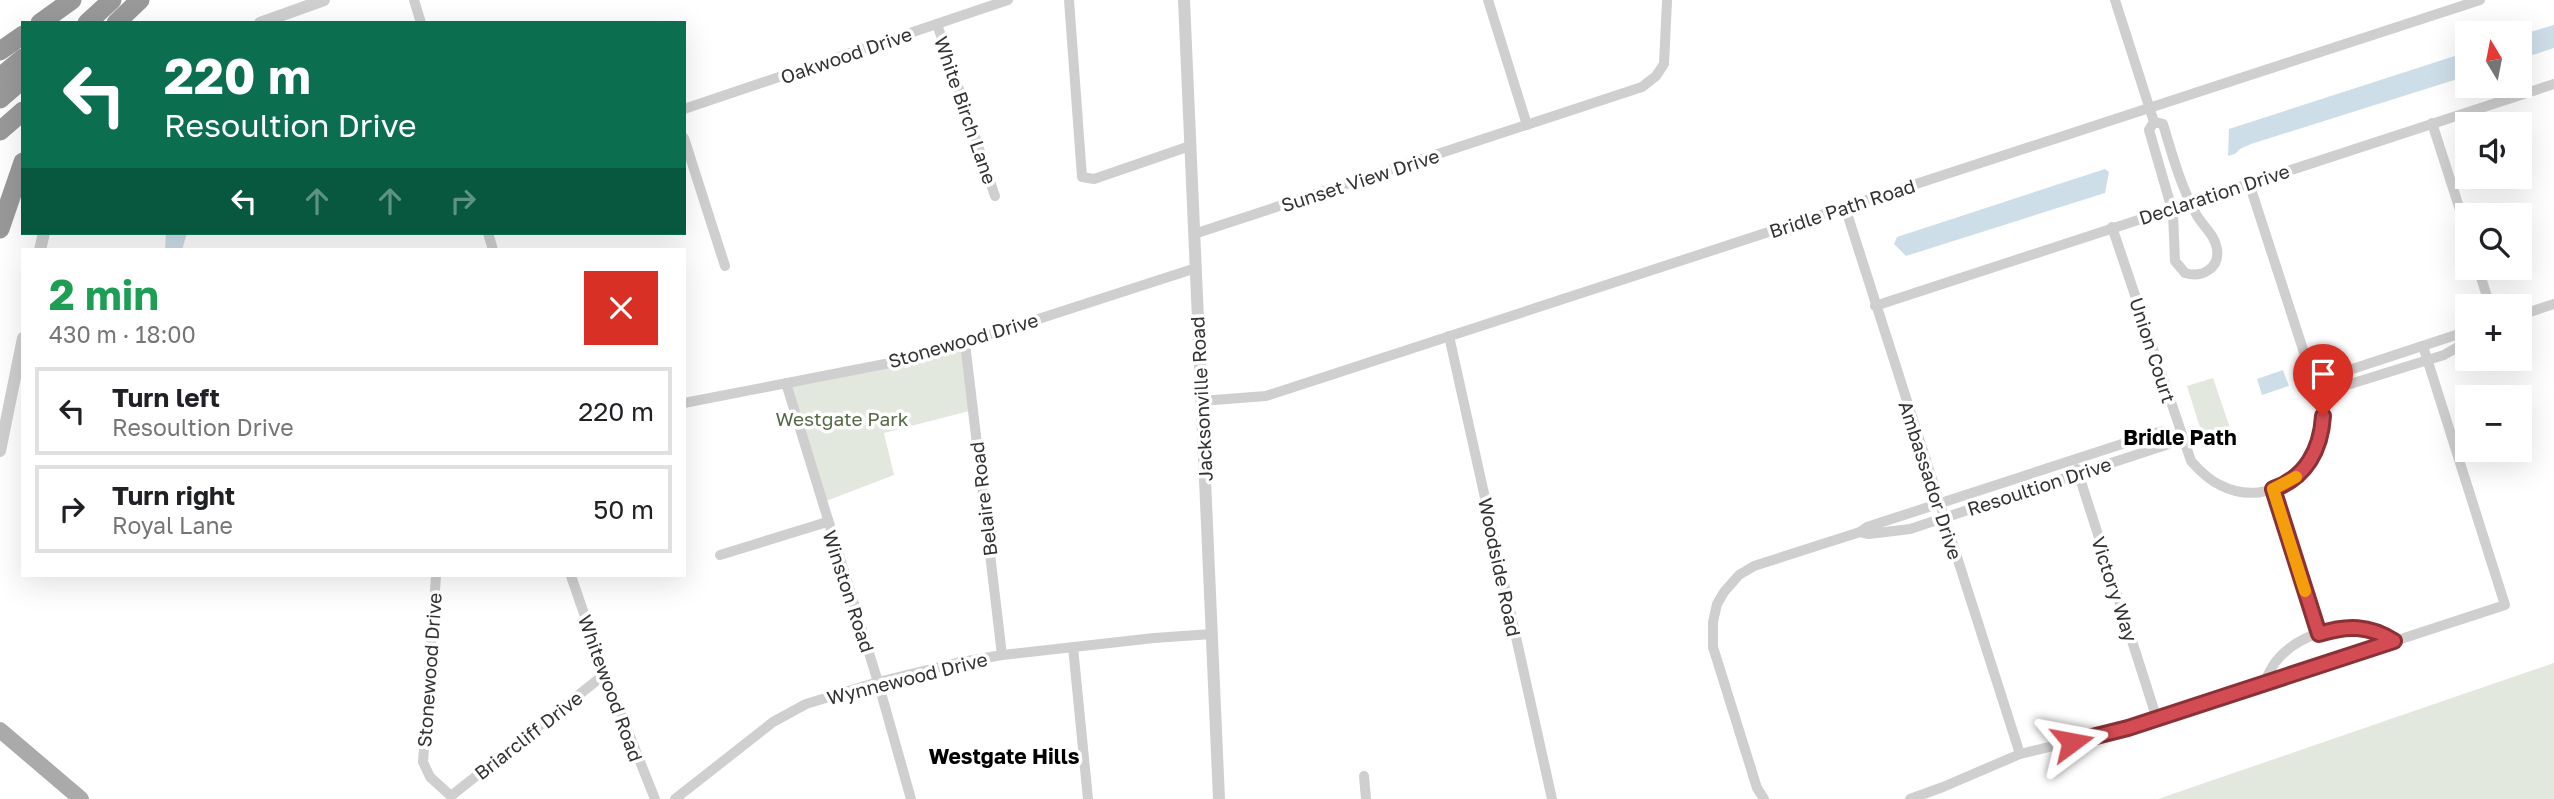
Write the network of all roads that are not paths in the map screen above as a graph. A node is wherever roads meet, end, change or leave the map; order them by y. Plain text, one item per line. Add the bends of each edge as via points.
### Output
1 (72, 0) edge
2 (88, 0) edge
3 (112, 0) edge
4 (140, 0) edge
5 (152, 0) edge
6 (324, 0) edge
7 (414, 0) edge
8 (1008, 0) edge
9 (1069, 0) edge
10 (1184, 0) edge
11 (1488, 0) edge
12 (2115, 0) edge
13 (2480, 0) edge
14 (1667, 1) edge
15 (43, 21) edge
16 (64, 21) edge
17 (89, 21) edge
18 (118, 21) edge
19 (132, 21) edge
20 (266, 21) edge
21 (420, 21) edge
22 (937, 24) junction
23 (21, 36) edge
24 (0, 51) edge
25 (21, 60) edge
26 (0, 77) edge
27 (21, 81) edge
28 (2554, 84) edge
29 (0, 99) edge
30 (2149, 108) junction
31 (686, 109) edge
32 (21, 113) edge
33 (2154, 122) junction
34 (2432, 123) junction
35 (1527, 125) junction
36 (0, 131) edge
37 (686, 144) edge
38 (1190, 146) junction
39 (21, 168) edge
40 (2249, 183) junction
41 (995, 196) dead end
42 (2190, 202) junction
43 (2458, 203) edge
44 (1845, 207) junction
45 (2172, 208) junction
46 (2112, 227) junction
47 (0, 229) edge
48 (1194, 234) junction
49 (725, 266) dead end
50 (1196, 268) junction
51 (2554, 304) edge
52 (1875, 306) junction
53 (2532, 311) edge
54 (1449, 335) junction
55 (2455, 335) edge
56 (965, 342) junction
57 (2423, 346) junction
58 (21, 348) edge
59 (2455, 349) edge
60 (2427, 360) junction
61 (786, 383) junction
62 (2321, 386) junction
63 (1201, 401) junction
64 (686, 403) edge
65 (2176, 434) junction
66 (0, 451) edge
67 (2074, 459) junction
68 (2078, 473) junction
69 (2273, 489) junction
70 (1939, 503) junction
71 (1943, 517) junction
72 (827, 522) junction
73 (1860, 532) junction
74 (720, 555) dead end
75 (436, 577) edge
76 (571, 577) edge
77 (1212, 634) junction
78 (2319, 634) junction
79 (2394, 641) junction
80 (1073, 648) junction
81 (1002, 655) junction
82 (605, 674) junction
83 (878, 682) junction
84 (2264, 683) junction
85 (2157, 719) junction
86 (0, 730) edge
87 (2020, 754) junction
88 (1364, 776) dead end
89 (451, 796) joint
90 (81, 799) edge
91 (655, 799) edge
92 (675, 799) edge
93 (911, 799) edge
94 (1088, 799) edge
95 (1219, 799) edge
96 (1366, 799) edge
97 (1552, 799) edge
98 (1764, 799) edge
99 (1910, 799) edge

1 - 15 highway
2 - 16 highway
3 - 17 highway
4 - 18 highway
5 - 19 highway
6 - 20 street
7 - 21 street
8 - 22 street, Oakwood Drive
9 - 38 street via 1083,177 1094,179
10 - 38 street, Jacksonville Road
11 - 35 street
12 - 30 street
13 - 30 street, Bridle Path Road
14 - 35 street, Sunset View Drive via 1664,64 1656,76 1621,95
22 - 31 street, Oakwood Drive
22 - 41 street, White Birch Lane
23 - 24 highway
25 - 26 highway
27 - 29 highway
28 - 34 street, Declaration Drive
30 - 33 street
30 - 44 street, Bridle Path Road
32 - 36 highway
33 - 42 street via 2162,124
33 - 45 street via 2149,130
34 - 40 street, Declaration Drive
34 - 43 street
35 - 48 street, Sunset View Drive
37 - 49 street
38 - 48 street, Jacksonville Road
39 - 47 highway
40 - 42 street, Declaration Drive
40 - 62 street, Union Court
42 - 45 street, Declaration Drive
42 - 45 street via 2217,250 2213,267 2200,274 2185,273 2175,261
44 - 52 street, Ambassador Drive
44 - 54 street, Bridle Path Road
45 - 46 street, Declaration Drive
46 - 52 street, Declaration Drive
46 - 65 street, Union Court
48 - 50 street, Jacksonville Road
50 - 56 street, Stonewood Drive
50 - 63 street, Jacksonville Road
51 - 53 street
52 - 70 street, Ambassador Drive
54 - 63 street, Bridle Path Road via 1266,396
54 - 97 street, Woodside Road
55 - 57 street
56 - 61 street, Stonewood Drive via 921,357
56 - 81 street, Belaire Road
57 - 60 street
57 - 62 street via 2331,376
58 - 66 street
59 - 60 street
60 - 62 street via 2333,389
60 - 79 street via 2505,605
61 - 64 street, Stonewood Drive
61 - 72 street, Winston Road
62 - 69 street, Union Court via 2323,416 2315,453 2292,481
63 - 77 street, Jacksonville Road
65 - 67 street, Resoultion Drive via 2162,430
65 - 68 street, Resoultion Drive via 2168,444
65 - 69 street, Union Court via 2191,461 2221,486 2245,492
67 - 68 street, Victory Way
67 - 70 street, Resoultion Drive
68 - 71 street, Resoultion Drive
68 - 85 street, Victory Way
69 - 78 street
70 - 71 street, Ambassador Drive
70 - 73 street, Resoultion Drive
71 - 73 street, Resoultion Drive via 1900,531
71 - 87 street, Ambassador Drive
72 - 74 street
72 - 83 street, Winston Road
73 - 98 street, Resoultion Drive via 1749,568 1729,586 1715,610 1713,647
75 - 89 street, Stonewood Drive via 424,762 430,778
76 - 82 street, Whitewood Road
77 - 80 street, Wynnewood Drive
77 - 95 street, Jacksonville Road
78 - 79 street via 2360,627
78 - 84 street via 2278,658
79 - 84 street
80 - 81 street, Wynnewood Drive
80 - 94 street
81 - 83 street, Wynnewood Drive
82 - 89 street, Briarcliff Drive
82 - 91 street, Whitewood Road
83 - 92 street, Wynnewood Drive via 783,715
83 - 93 street, Winston Road
84 - 85 street
85 - 87 street
86 - 90 main road
87 - 99 street
88 - 96 street

